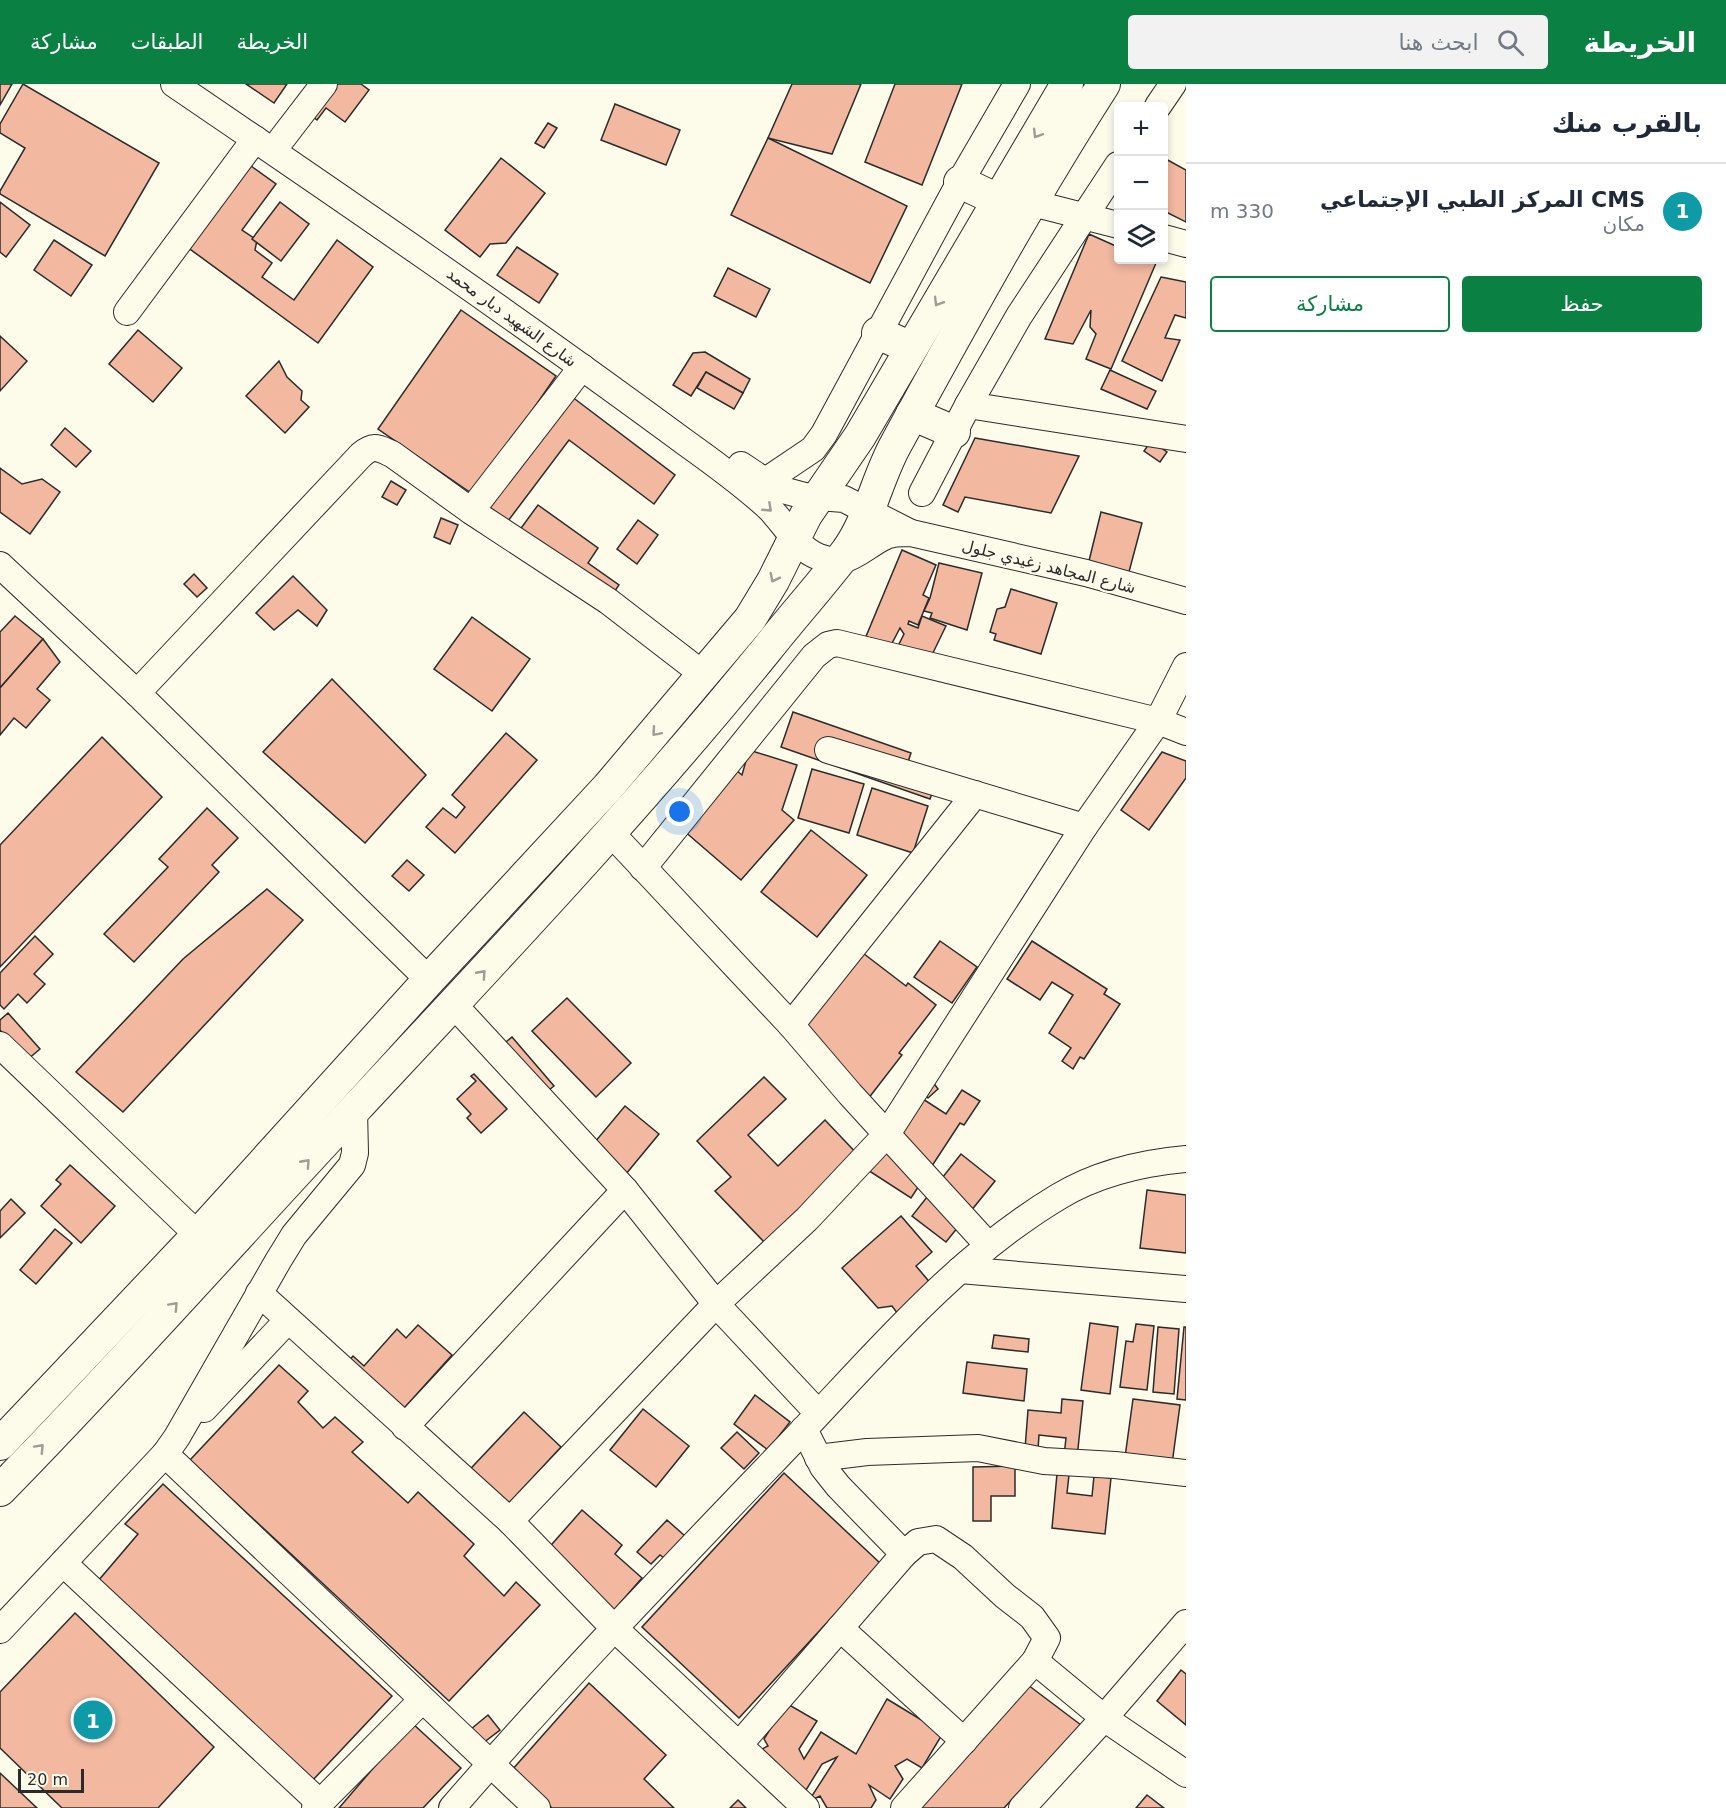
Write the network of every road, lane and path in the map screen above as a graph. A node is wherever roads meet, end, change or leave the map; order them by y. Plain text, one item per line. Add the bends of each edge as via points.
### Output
1 (174, 84) edge
2 (198, 84) edge
3 (324, 84) edge
4 (1017, 84) edge
5 (1067, 84) edge
6 (1104, 84) edge
7 (1173, 84) edge
8 (1161, 102) edge
9 (255, 139) junction
10 (281, 140) junction
11 (1114, 172) edge
12 (960, 182) junction
13 (998, 200) junction
14 (1032, 203) junction
15 (1085, 215) junction
16 (1114, 224) edge
17 (1168, 239) edge
18 (1186, 244) edge
19 (127, 312) dead end
20 (878, 333) junction
21 (911, 348) junction
22 (582, 367) junction
23 (912, 414) junction
24 (667, 419) junction
25 (961, 419) junction
26 (1186, 439) edge
27 (764, 482) junction
28 (922, 493) dead end
29 (818, 496) junction
30 (868, 509) junction
31 (471, 511) junction
32 (911, 533) junction
33 (794, 538) junction
34 (838, 561) junction
35 (0, 565) edge
36 (1186, 601) edge
37 (1186, 666) edge
38 (704, 675) junction
39 (138, 693) junction
40 (1158, 721) junction
41 (1186, 732) edge
42 (828, 750) dead end
43 (975, 794) junction
44 (1084, 827) junction
45 (610, 832) junction
46 (643, 868) junction
47 (429, 980) junction
48 (454, 1005) junction
49 (791, 1025) junction
50 (0, 1045) edge
51 (354, 1110) junction
52 (887, 1134) junction
53 (1186, 1159) edge
54 (625, 1190) junction
55 (198, 1235) junction
56 (988, 1245) junction
57 (960, 1270) junction
58 (1186, 1288) edge
59 (259, 1293) junction
60 (716, 1305) junction
61 (288, 1320) junction
62 (811, 1421) junction
63 (405, 1427) junction
64 (0, 1444) edge
65 (171, 1445) junction
66 (818, 1458) junction
67 (1186, 1473) edge
68 (0, 1490) edge
69 (510, 1521) junction
70 (904, 1554) junction
71 (63, 1563) junction
72 (1186, 1623) edge
73 (614, 1628) junction
74 (840, 1628) junction
75 (0, 1630) edge
76 (1035, 1661) junction
77 (422, 1700) junction
78 (1104, 1718) junction
79 (964, 1741) junction
80 (739, 1745) junction
81 (489, 1765) junction
82 (1186, 1774) edge
83 (318, 1805) edge
84 (452, 1808) edge
85 (537, 1808) edge
86 (806, 1808) edge
87 (904, 1808) edge
88 (1022, 1808) edge

1 - 9 street, شارع الشهيد دبار محمد
2 - 10 street, شارع الشهيد دبار محمد
3 - 10 street
4 - 12 street
5 -> 13 main road
6 - 14 main road
7 - 8 street
9 - 19 street
9 - 22 street, شارع الشهيد دبار محمد
10 - 24 street, شارع الشهيد دبار محمد
11 - 15 street
12 - 13 main road
12 - 20 street
13 -> 21 main road
14 - 15 street
14 - 23 main road
15 - 16 street
15 - 25 street via 1020,316
17 - 18 street
20 - 21 main road
20 - 27 street via 813,449
21 - 29 main road
22 - 24 street, شارع الشهيد دبار محمد
22 - 31 street
23 - 25 main road
23 - 30 main road via 892,450
24 - 27 street, شارع الشهيد دبار محمد
24 -> 33 street, شارع الشهيد دبار محمد via 768,507
25 - 26 street
25 - 28 street
27 - 29 street, شارع الشهيد دبار محمد via 789,493
29 - 30 street, شارع الشهيد دبار محمد via 844,499
29 - 33 main road
30 - 32 street, شارع المجاهد زغيدي جلول
30 - 34 main road via 855,538
31 - 38 street via 608,601
31 - 39 street via 392,454 369,448
32 - 34 street, شارع المجاهد زغيدي جلول via 889,535 858,555
32 - 36 street, شارع المجاهد زغيدي جلول via 1086,573
33 - 34 street, شارع الشهيد دبار محمد via 818,557
33 -> 38 main road via 750,619
34 - 45 main road via 728,697
35 - 39 street
37 - 40 street
38 -> 47 main road via 608,788
39 - 47 street
40 - 41 street
40 - 44 street
40 - 46 street via 837,643 828,645 814,656
42 - 43 street
43 - 44 street
43 - 49 street
44 - 52 street
45 - 46 street
48 -> 45 main road
46 - 49 street
47 - 55 main road
48 - 51 main road
48 - 54 street
49 - 52 street
50 - 55 street
51 - 59 street via 355,1153 349,1171 294,1235
68 -> 51 main road
52 - 56 street
52 - 60 street
53 - 56 street via 1103,1175 1058,1197
54 - 60 street
54 - 63 street
55 - 64 main road
56 - 57 street
57 - 58 street
57 - 62 street via 923,1302
59 - 61 street
59 - 65 street
60 - 62 street
60 - 69 street
61 - 63 street
61 - 65 street
62 - 66 street
62 - 73 street
63 - 69 street
65 - 71 street
65 - 77 street
66 - 67 street via 978,1448 1044,1461
66 - 70 street via 838,1486
69 - 73 street
70 - 74 street
70 - 76 street via 918,1542 936,1539 963,1557 1032,1617 1047,1638
71 - 75 street
71 - 83 street
72 - 78 street
73 - 80 street
73 - 81 street
74 - 79 street
74 - 80 street
76 - 78 street
76 - 79 street
77 - 81 street
77 - 83 street
78 - 82 street
78 - 88 street
79 - 87 street
80 - 86 street
81 - 84 street
81 - 85 street

